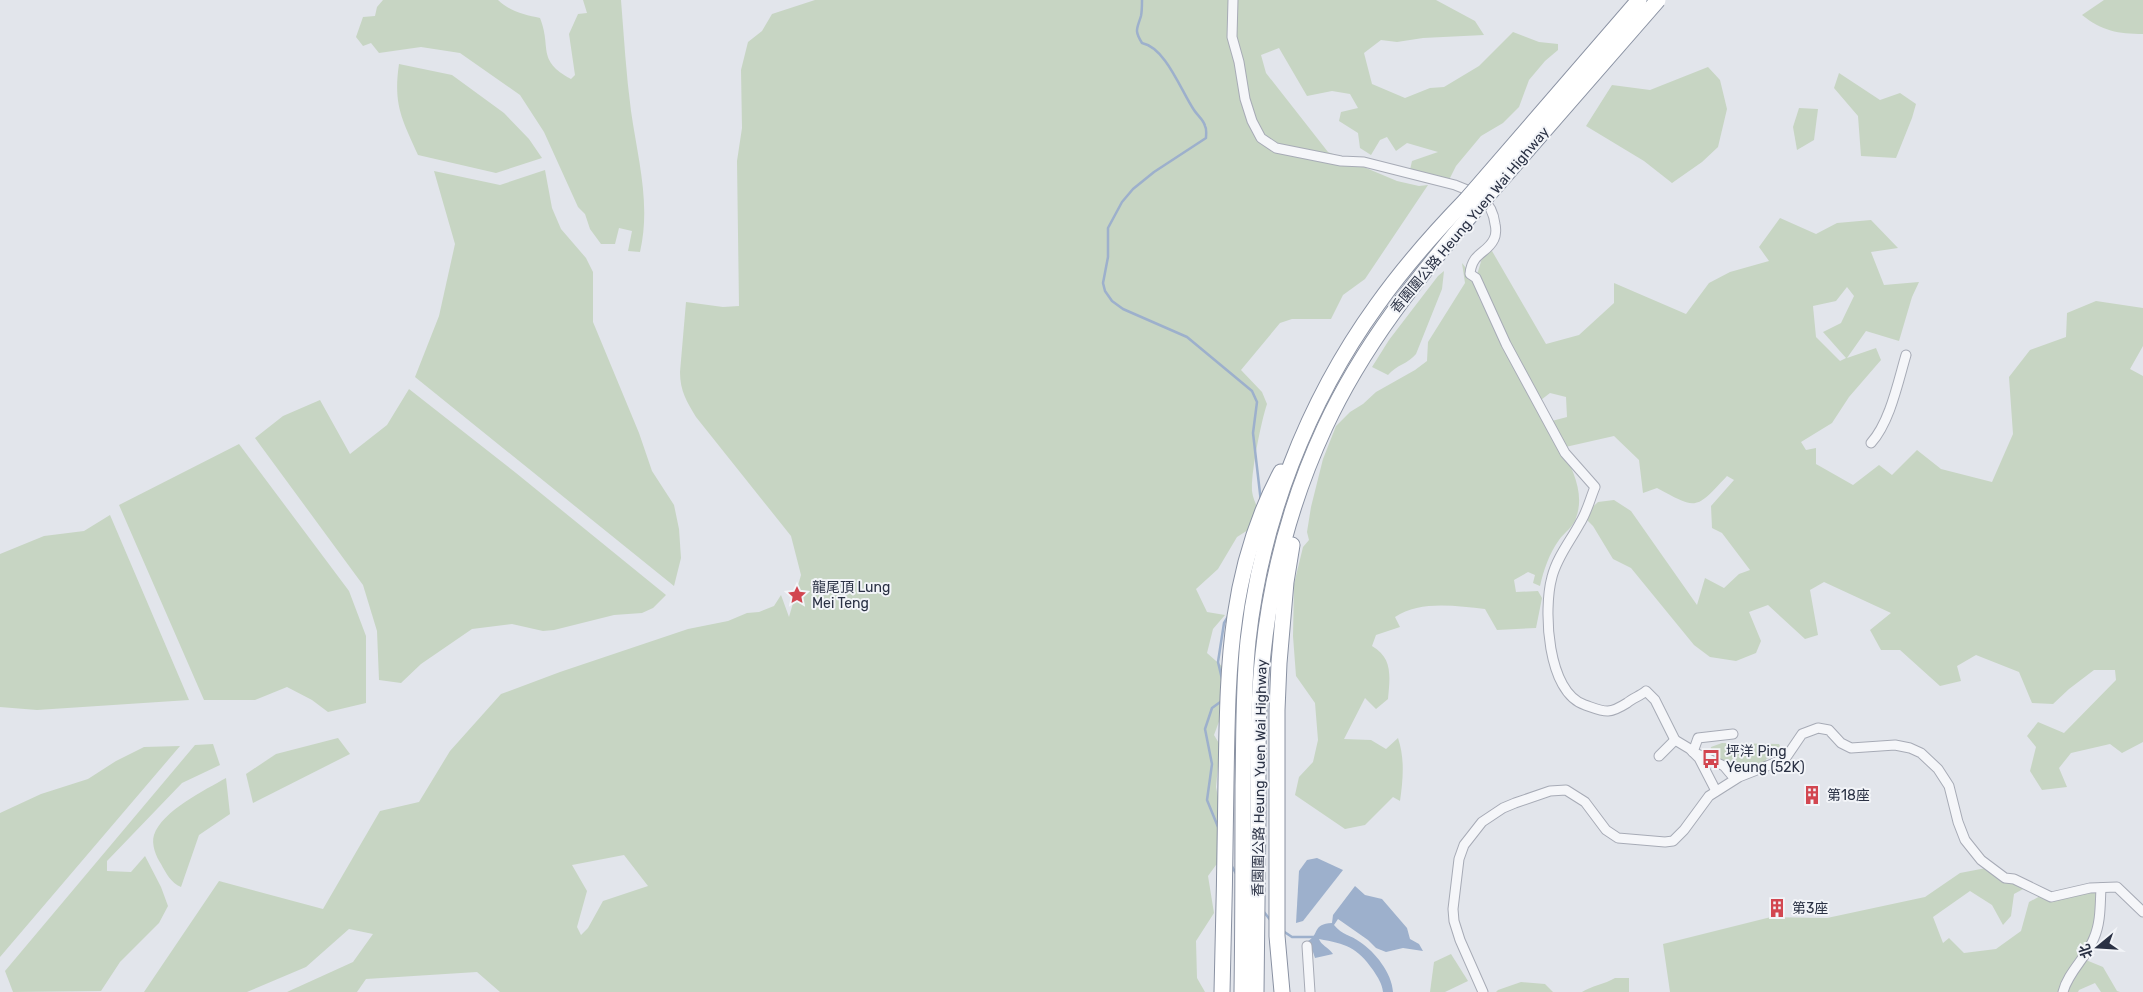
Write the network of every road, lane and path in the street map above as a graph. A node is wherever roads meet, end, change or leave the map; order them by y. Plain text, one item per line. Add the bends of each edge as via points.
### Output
1 (1233, 0) edge
2 (1639, 0) edge
3 (1658, 0) edge
4 (1471, 205) junction
5 (1906, 355) dead end
6 (1870, 443) dead end
7 (1277, 491) junction
8 (1301, 498) junction
9 (1733, 734) dead end
10 (1676, 740) junction
11 (1693, 752) junction
12 (1659, 756) dead end
13 (1735, 779) junction
14 (1716, 791) junction
15 (2101, 888) junction
16 (2143, 912) edge
17 (1307, 946) dead end
18 (1222, 992) edge
19 (1242, 992) edge
20 (1256, 992) edge
21 (1282, 992) edge
22 (1310, 992) edge
23 (1483, 992) edge
24 (2063, 992) edge

1 - 10 street via 1232,38 1245,99 1261,138 1276,148 1341,161 1364,162 1455,185 1488,202 1494,214 1494,240 1475,257 1470,274 1476,278 1506,344 1565,453 1595,487 1582,520 1552,576 1548,623 1556,672 1577,702 1604,710 1616,711 1646,691 1655,700
2 - 4 highway, 香園圍公路 Heung Yuen Wai Highway, bridge
3 - 4 highway, 香園圍公路 Heung Yuen Wai Highway, bridge
4 - 7 highway, 香園圍公路 Heung Yuen Wai Highway via 1424,245 1377,305 1340,362
4 - 8 highway, 香園圍公路 Heung Yuen Wai Highway via 1383,325 1352,376 1325,428
5 - 6 street via 1894,398 1877,436
7 - 18 highway via 1258,520 1249,546 1230,650
7 - 19 highway, 香園圍公路 Heung Yuen Wai Highway via 1258,579 1246,660
8 - 20 highway, 香園圍公路 Heung Yuen Wai Highway via 1287,529 1271,597 1260,684
8 - 21 highway via 1286,582 1276,710 1277,936
9 - 11 street via 1698,738
10 - 11 street
10 - 12 street
11 - 13 street via 1724,766
11 - 14 street
13 - 14 street
13 - 15 street via 1785,759 1802,734 1815,728 1827,728 1841,743 1851,748 1890,745 1910,748 1922,754 1951,791 1965,840 1981,860 2005,878 2014,879 2051,897
14 - 23 street via 1673,841 1618,838 1606,830 1585,802 1566,790 1550,791 1503,808 1476,827 1459,859 1454,921
15 - 16 street via 2117,888
15 - 24 street via 2100,916 2094,939
17 - 22 street

